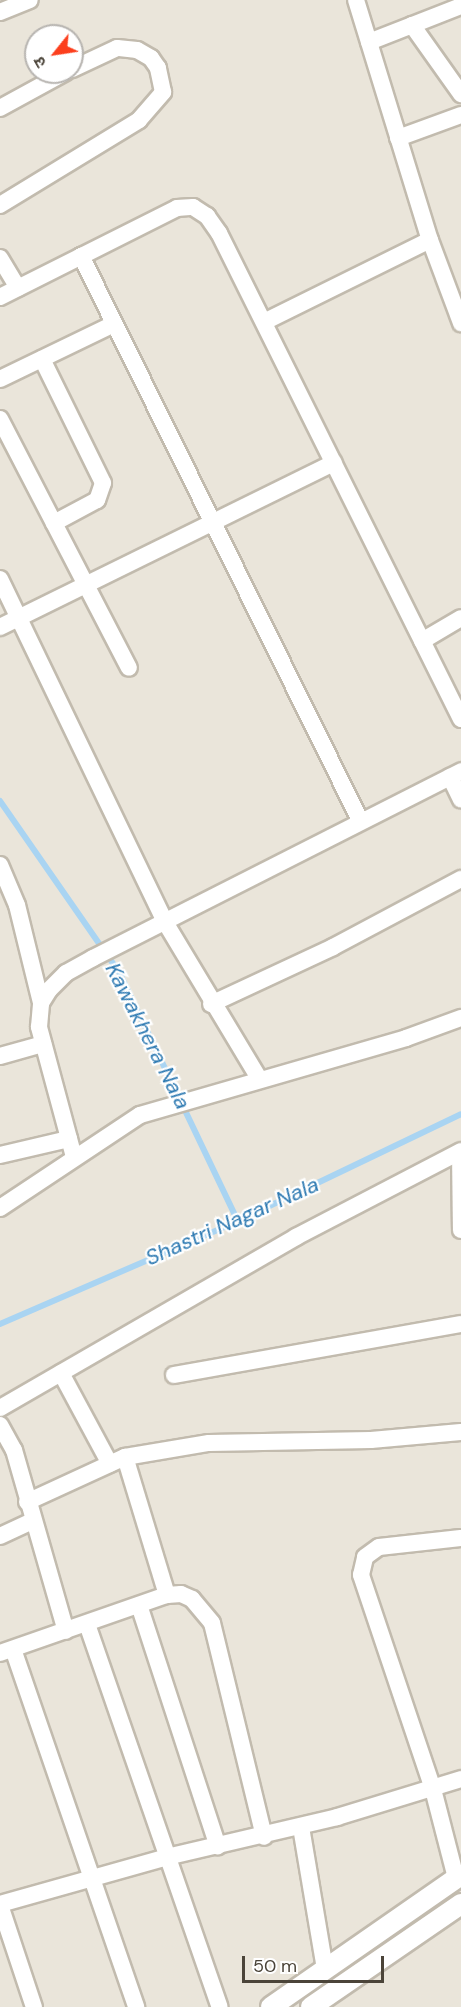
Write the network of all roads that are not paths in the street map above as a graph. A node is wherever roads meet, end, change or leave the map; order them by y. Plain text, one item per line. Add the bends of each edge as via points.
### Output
1 (30, 0) edge
2 (356, 0) edge
3 (461, 6) edge
4 (0, 12) edge
5 (412, 25) junction
6 (369, 42) junction
7 (84, 63) edge
8 (44, 84) edge
9 (461, 94) edge
10 (0, 108) edge
11 (461, 115) edge
12 (398, 138) junction
13 (0, 205) edge
14 (430, 240) junction
15 (81, 256) junction
16 (0, 258) edge
17 (18, 288) junction
18 (0, 297) edge
19 (457, 298) edge
20 (264, 322) junction
21 (461, 323) edge
22 (114, 324) junction
23 (42, 358) junction
24 (0, 379) edge
25 (0, 419) edge
26 (334, 464) junction
27 (54, 523) junction
28 (212, 524) junction
29 (0, 579) edge
30 (86, 587) junction
31 (461, 618) edge
32 (20, 619) junction
33 (0, 627) edge
34 (423, 641) junction
35 (129, 668) dead end
36 (461, 719) edge
37 (455, 774) edge
38 (461, 800) edge
39 (361, 822) junction
40 (0, 866) edge
41 (461, 879) edge
42 (165, 922) junction
43 (41, 1003) junction
44 (211, 1004) junction
45 (461, 1018) edge
46 (43, 1044) junction
47 (0, 1056) edge
48 (260, 1080) junction
49 (69, 1139) junction
50 (460, 1152) edge
51 (0, 1155) edge
52 (74, 1157) junction
53 (0, 1208) edge
54 (461, 1230) edge
55 (461, 1324) edge
56 (61, 1373) junction
57 (174, 1375) dead end
58 (0, 1408) edge
59 (0, 1425) edge
60 (461, 1432) edge
61 (117, 1461) junction
62 (27, 1502) junction
63 (32, 1521) junction
64 (0, 1536) edge
65 (461, 1538) edge
66 (167, 1595) junction
67 (139, 1605) junction
68 (87, 1624) junction
69 (66, 1631) junction
70 (6, 1651) edge
71 (461, 1779) edge
72 (433, 1789) junction
73 (301, 1827) junction
74 (264, 1837) junction
75 (218, 1846) junction
76 (167, 1857) junction
77 (459, 1876) edge
78 (91, 1881) junction
79 (0, 1904) edge
80 (461, 1904) edge
81 (325, 1969) junction
82 (34, 2007) edge
83 (136, 2007) edge
84 (220, 2007) edge
85 (271, 2007) edge
86 (311, 2007) edge

1 - 4 street
2 - 6 street
3 - 5 street
5 - 6 street
5 - 9 street
6 - 12 street
7 - 13 street via 110,50 137,50 151,58 158,68 163,92 140,120
8 - 10 street
11 - 12 street
12 - 14 street
14 - 19 street
14 - 20 street
15 - 17 street
15 - 20 street via 177,208 193,207 207,216 219,233
15 - 22 street
16 - 17 street
17 - 18 street
19 - 21 street
20 - 26 street
22 - 23 street
22 - 28 street
23 - 24 street
23 - 27 street via 103,483 97,500
25 - 27 street
26 - 28 street
26 - 34 street
27 - 30 street
28 - 30 street
28 - 39 street
29 - 32 street
30 - 32 street
30 - 35 street
31 - 34 street
32 - 33 street
32 - 42 street
34 - 36 street
37 - 38 street
37 - 39 street
39 - 42 street
40 - 43 street via 17,904
41 - 44 street via 333,947
42 - 43 street via 66,973
42 - 44 street
43 - 46 street
44 - 48 street
45 - 48 street
46 - 47 street
46 - 49 street
48 - 52 street via 163,1106 108,1133
49 - 51 street
49 - 52 street
50 - 54 street
50 - 56 street via 296,1237
52 - 53 street
55 - 57 street
56 - 58 street
56 - 61 street
59 - 62 street via 14,1450
60 - 61 street via 371,1440 209,1443
61 - 62 street
61 - 66 street
62 - 63 street
63 - 64 street
63 - 69 street
65 - 72 street via 379,1547 365,1557 361,1575
66 - 67 street
66 - 74 street via 181,1594 192,1599 212,1623
67 - 68 street
67 - 75 street
68 - 69 street
68 - 76 street
69 - 70 street
70 - 78 street
71 - 72 street
72 - 73 street
72 - 77 street
73 - 74 street
73 - 81 street
74 - 75 street
75 - 76 street
76 - 78 street
76 - 84 street
77 - 81 street
78 - 79 street
78 - 83 street
79 - 82 street
80 - 86 street
81 - 85 street

